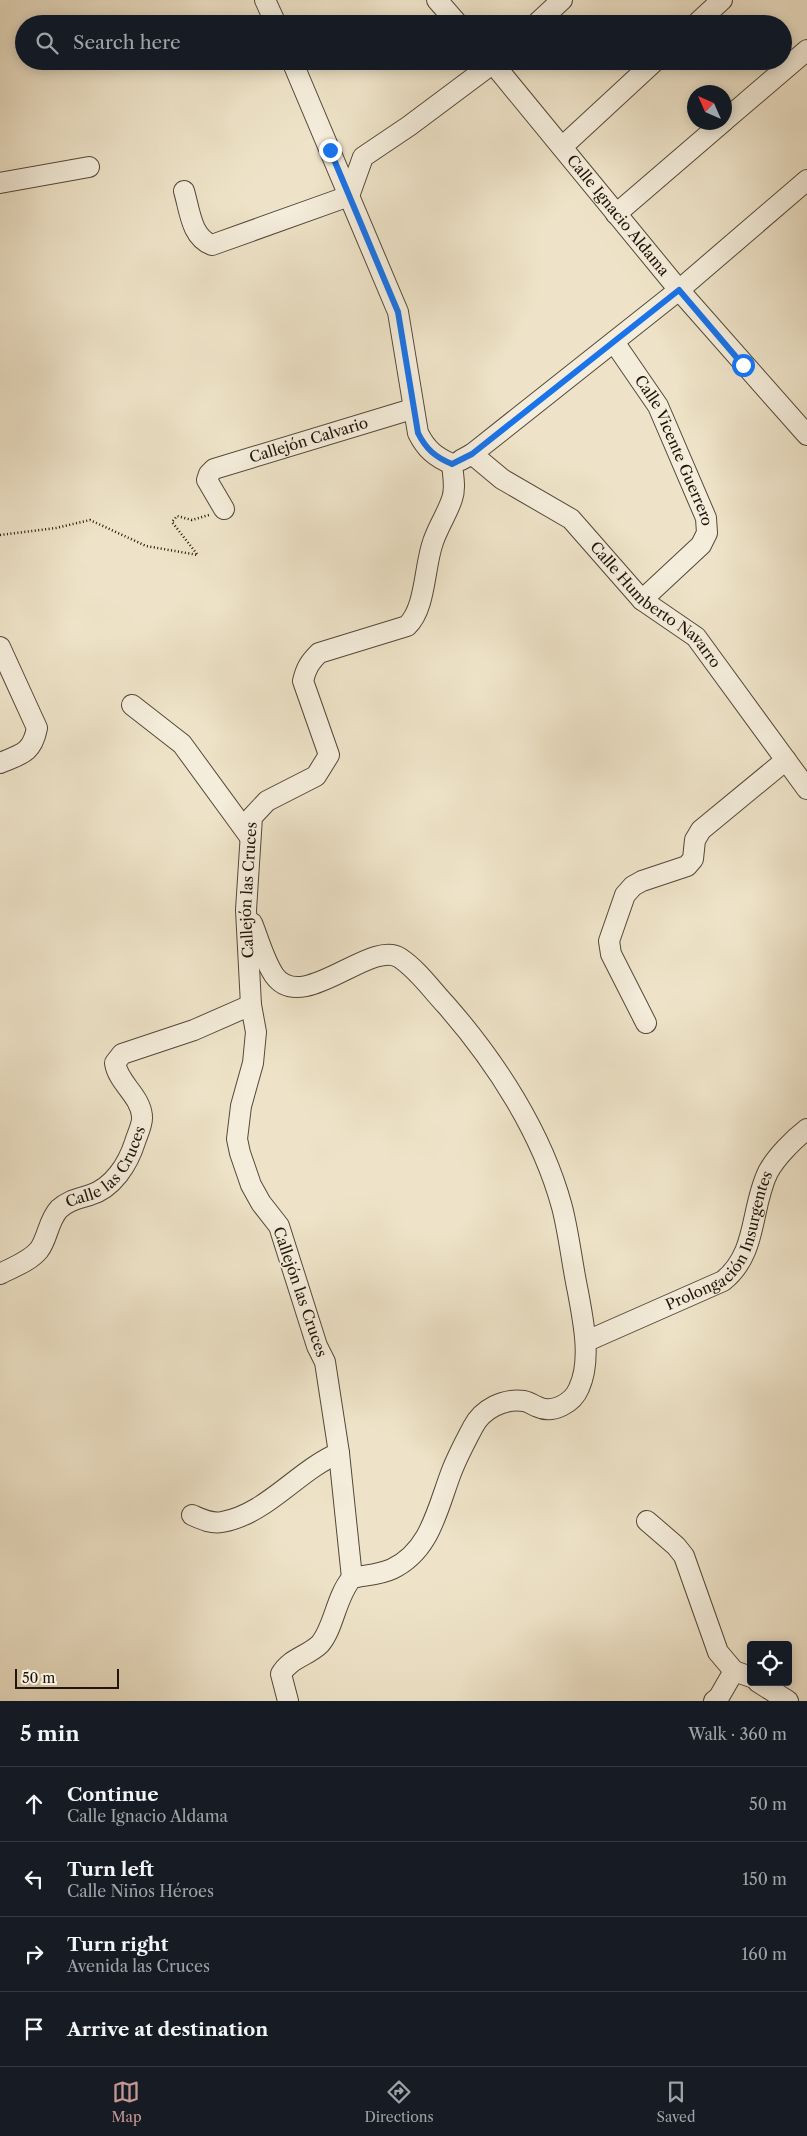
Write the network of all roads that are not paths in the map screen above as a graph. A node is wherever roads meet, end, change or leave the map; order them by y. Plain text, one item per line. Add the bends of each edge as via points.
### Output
1 (265, 0) edge
2 (437, 0) edge
3 (562, 0) edge
4 (722, 0) edge
5 (272, 15) edge
6 (450, 15) edge
7 (546, 15) edge
8 (706, 15) edge
9 (807, 50) edge
10 (792, 63) edge
11 (296, 70) edge
12 (483, 70) edge
13 (500, 70) edge
14 (645, 70) edge
15 (784, 70) edge
16 (732, 115) edge
17 (715, 130) edge
18 (562, 147) junction
19 (330, 150) junction
20 (363, 157) junction
21 (89, 167) dead end
22 (807, 180) edge
23 (0, 183) edge
24 (184, 191) dead end
25 (349, 196) junction
26 (616, 214) junction
27 (679, 290) junction
28 (614, 342) junction
29 (412, 410) junction
30 (807, 435) edge
31 (472, 454) junction
32 (452, 464) junction
33 (224, 509) road end
34 (642, 600) junction
35 (0, 647) edge
36 (132, 705) dead end
37 (786, 760) junction
38 (0, 763) edge
39 (807, 789) edge
40 (250, 837) junction
41 (246, 910) junction
42 (251, 1004) junction
43 (646, 1023) dead end
44 (807, 1129) edge
45 (0, 1274) edge
46 (587, 1341) junction
47 (339, 1453) junction
48 (192, 1516) dead end
49 (647, 1521) dead end
50 (352, 1578) junction
51 (743, 1674) edge
52 (764, 1686) edge
53 (288, 1701) edge
54 (714, 1701) edge
55 (788, 1701) edge

1 - 5 street
2 - 6 street
3 - 7 street
4 - 8 street
9 - 10 street
11 - 19 street
12 - 20 street
13 - 18 street, Calle Ignacio Aldama
14 - 18 street
15 - 16 street
17 - 26 street
18 - 26 street, Calle Ignacio Aldama
19 - 20 street
19 - 25 street
20 - 25 street
21 - 23 street
22 - 27 street
24 - 25 street via 195,232 203,242 212,245
25 - 29 street via 398,312
26 - 27 street, Calle Ignacio Aldama
27 - 28 street
27 - 30 street, Calle Ignacio Aldama
28 - 31 street
28 - 34 street, Calle Vicente Guerrero via 658,406 706,518 708,533 701,545
29 - 32 street via 424,446 436,457
29 - 33 street, Callejón Calvario via 223,464 209,474 207,480
31 - 32 street
31 - 34 street, Calle Humberto Navarro via 502,479 571,519
32 - 40 street, Callejón las Cruces via 452,498 432,544 414,619 407,626 319,653 311,661 303,680 329,755 316,776 257,809 252,817
34 - 37 street, Calle Humberto Navarro via 696,637
35 - 38 street via 37,728 34,741 25,753
36 - 40 street via 182,744
37 - 39 street, Calle Humberto Navarro
37 - 43 street via 701,830 695,840 693,860 687,866 642,881 625,894 609,941 610,954
40 - 41 street, Callejón las Cruces
41 - 42 street, Callejón las Cruces
41 - 46 street via 274,976 288,987 305,987 379,956 396,955 412,966 465,1027 525,1115 544,1159 562,1206
42 - 45 street, Calle las Cruces via 194,1030 122,1054 116,1063 116,1071 138,1103 143,1118 132,1152 117,1176 105,1187 92,1195 70,1200 58,1210 39,1249 28,1260
42 - 47 street, Callejón las Cruces via 256,1032 253,1063 241,1106 237,1138 251,1185 279,1226 325,1362
44 - 46 street, Prolongación Insurgentes via 769,1172 746,1252 735,1271 723,1281
46 - 50 street via 580,1387 575,1395 555,1410 540,1408 526,1401 509,1401 490,1408 476,1419 452,1469 428,1536 419,1550 392,1569
47 - 48 street via 323,1460 266,1502 242,1514 222,1522 208,1522
47 - 50 street, Callejón las Cruces
49 - 51 street via 684,1556 718,1652
50 - 53 street via 345,1586 321,1642 286,1666 281,1674
51 - 54 street
52 - 55 street

